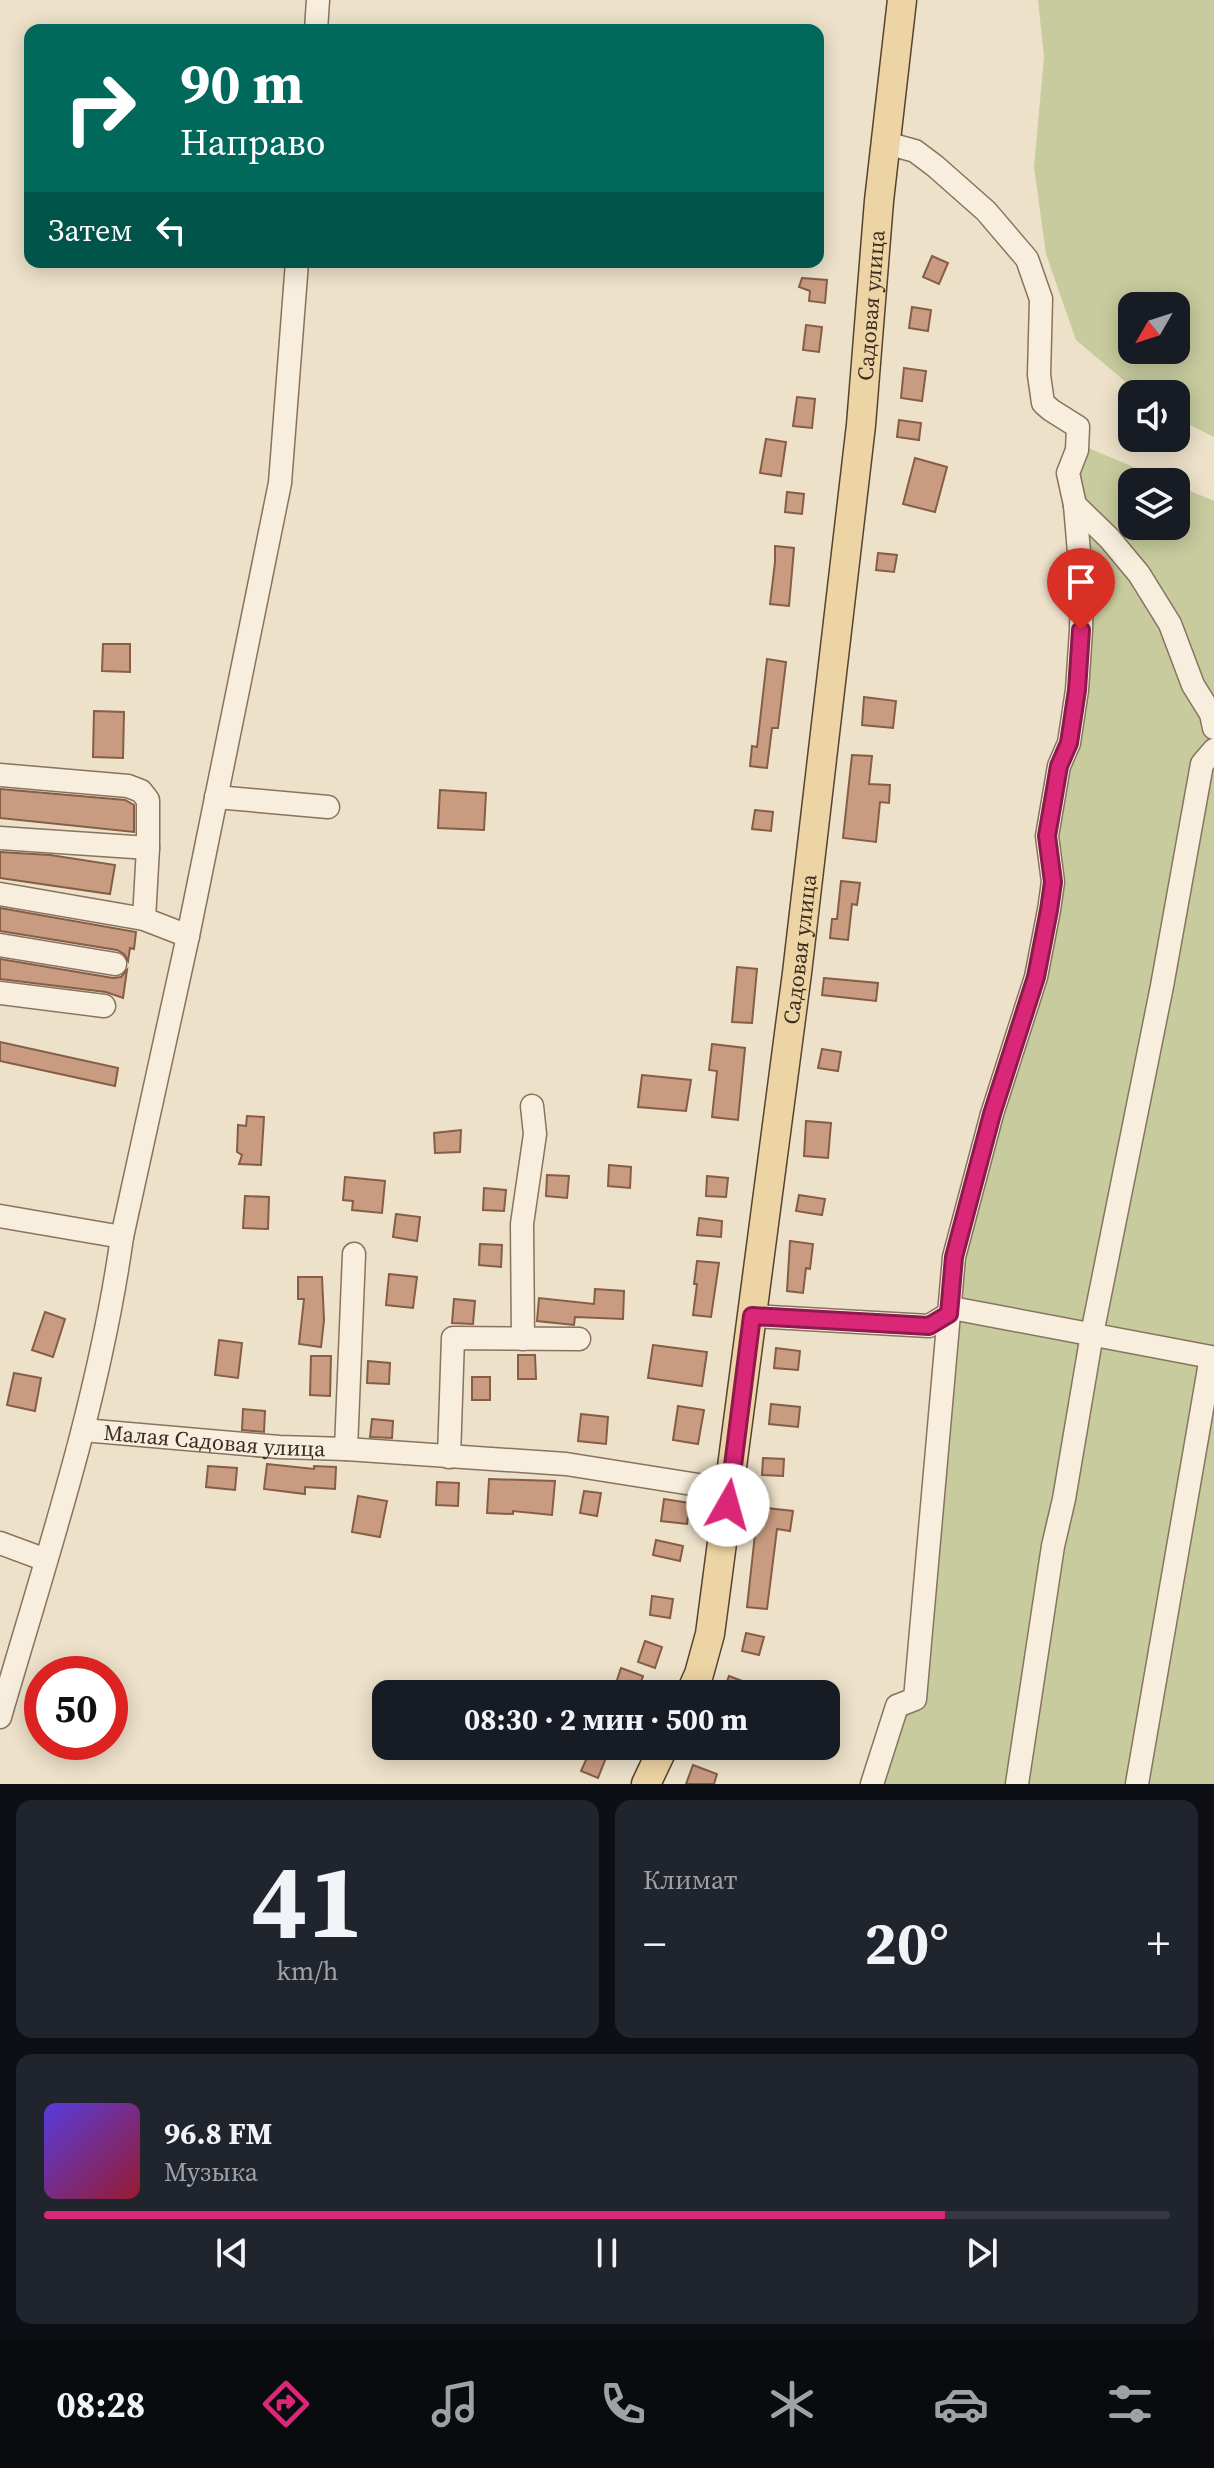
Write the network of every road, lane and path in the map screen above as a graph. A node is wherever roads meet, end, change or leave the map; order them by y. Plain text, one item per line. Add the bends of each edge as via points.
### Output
1 (318, 0) edge
2 (902, 0) edge
3 (316, 24) edge
4 (886, 143) junction
5 (297, 268) edge
6 (1075, 505) junction
7 (1214, 728) edge
8 (1214, 750) edge
9 (0, 775) edge
10 (216, 797) junction
11 (328, 807) dead end
12 (0, 838) edge
13 (148, 848) junction
14 (0, 894) edge
15 (144, 919) junction
16 (188, 936) junction
17 (0, 945) edge
18 (115, 964) dead end
19 (0, 993) edge
20 (104, 1006) dead end
21 (532, 1106) dead end
22 (0, 1216) edge
23 (122, 1237) junction
24 (354, 1254) dead end
25 (949, 1314) junction
26 (752, 1316) junction
27 (1092, 1334) junction
28 (523, 1339) junction
29 (579, 1339) dead end
30 (1213, 1352) edge
31 (83, 1430) junction
32 (346, 1449) junction
33 (449, 1457) junction
34 (730, 1490) junction
35 (0, 1543) edge
36 (46, 1560) junction
37 (696, 1680) edge
38 (0, 1717) edge
39 (657, 1760) edge
40 (646, 1784) edge
41 (872, 1784) edge
42 (1017, 1784) edge
43 (1137, 1784) edge

1 - 3 street
2 - 4 main road, Садовая улица
4 - 6 street via 915,151 935,166 986,211 1027,259 1041,299 1043,403 1078,427 1068,473
4 - 26 main road, Садовая улица via 861,425
5 - 10 street via 280,483
6 - 7 street via 1139,574 1170,624
6 - 25 street via 1081,630 1069,743 1059,766 1047,836 1053,882 1049,910 1036,977 954,1257
8 - 27 street via 1202,764
9 - 13 street via 141,791 148,800
10 - 11 street
10 - 16 street
12 - 13 street
13 - 15 street
14 - 15 street
15 - 16 street
16 - 23 street
17 - 18 street
19 - 20 street
21 - 28 street via 535,1134 522,1224
22 - 23 street
23 - 31 street
24 - 32 street, Малая Садовая улица
25 - 26 street via 929,1326
25 - 27 street via 957,1309
25 - 41 street via 915,1699 897,1706
26 - 34 main road, Садовая улица
27 - 30 street
27 - 42 street
28 - 29 street
28 - 33 street via 453,1338
30 - 43 street
31 - 32 street, Малая Садовая улица
31 - 36 street
32 - 33 street, Малая Садовая улица
33 - 34 street, Малая Садовая улица via 566,1464
34 - 37 main road, Садовая улица via 710,1634
35 - 36 street
36 - 38 street
39 - 40 main road

